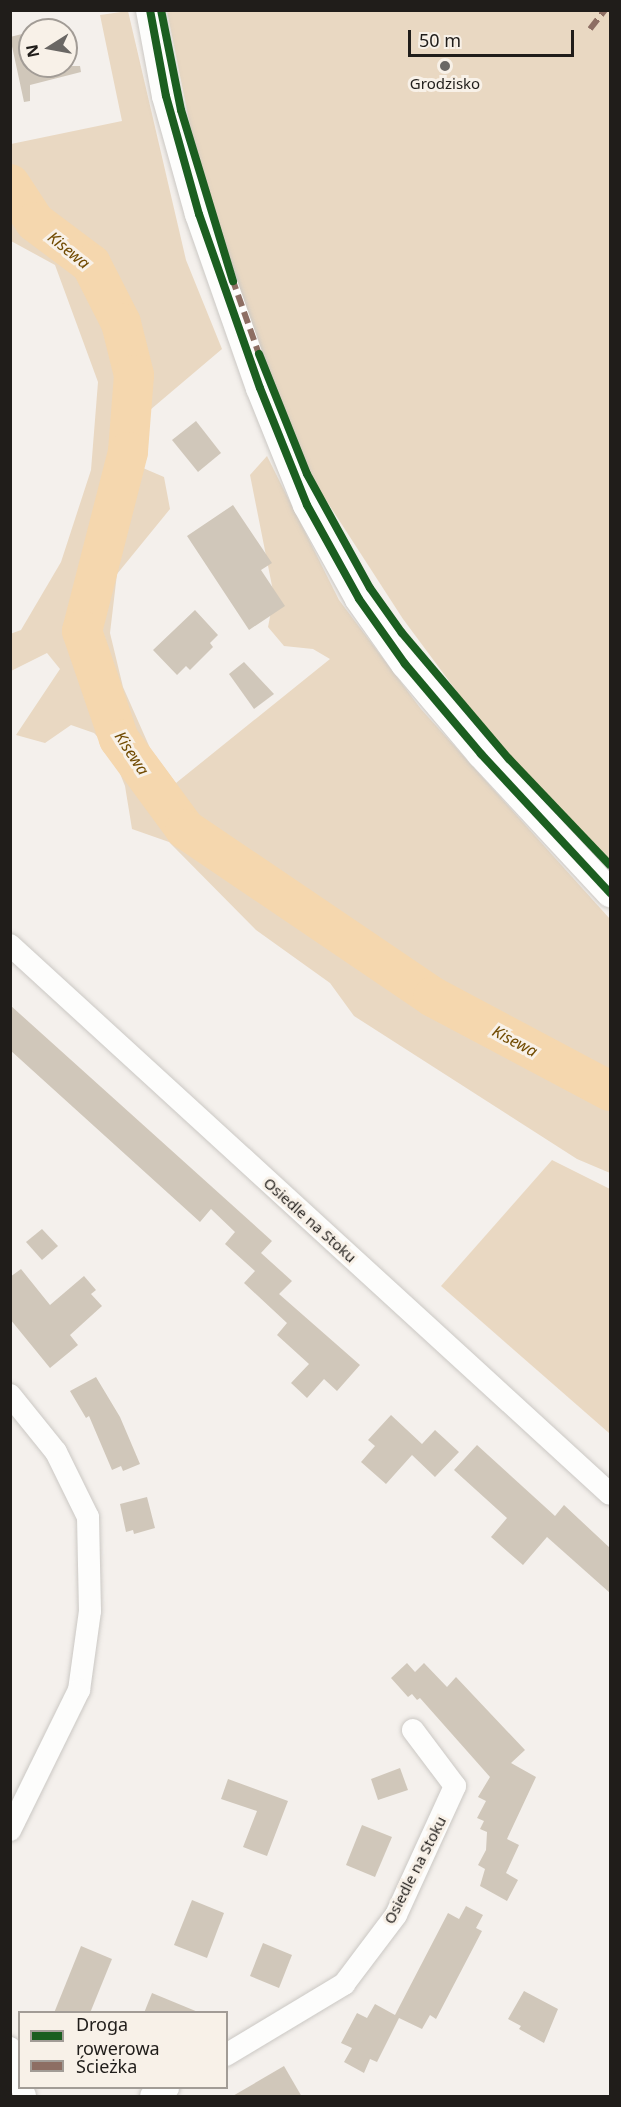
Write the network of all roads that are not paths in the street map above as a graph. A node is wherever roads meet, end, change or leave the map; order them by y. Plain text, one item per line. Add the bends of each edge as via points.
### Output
1 (150, 10) edge
2 (610, 893) edge
3 (10, 945) edge
4 (10, 1395) edge
5 (610, 1494) edge
6 (412, 1730) dead end
7 (10, 1830) edge
8 (10, 2048) edge
9 (228, 2054) edge
10 (18, 2072) edge
11 (166, 2089) edge
12 (151, 2097) edge

1 - 2 street via 166,96 199,214 260,388 308,505 359,599 405,664 481,754
3 - 5 street, Osiedle na Stoku
4 - 7 street via 56,1452 88,1517 90,1611 79,1690
6 - 9 street, Osiedle na Stoku via 455,1786 396,1915 344,1984
8 - 10 street
11 - 12 street

